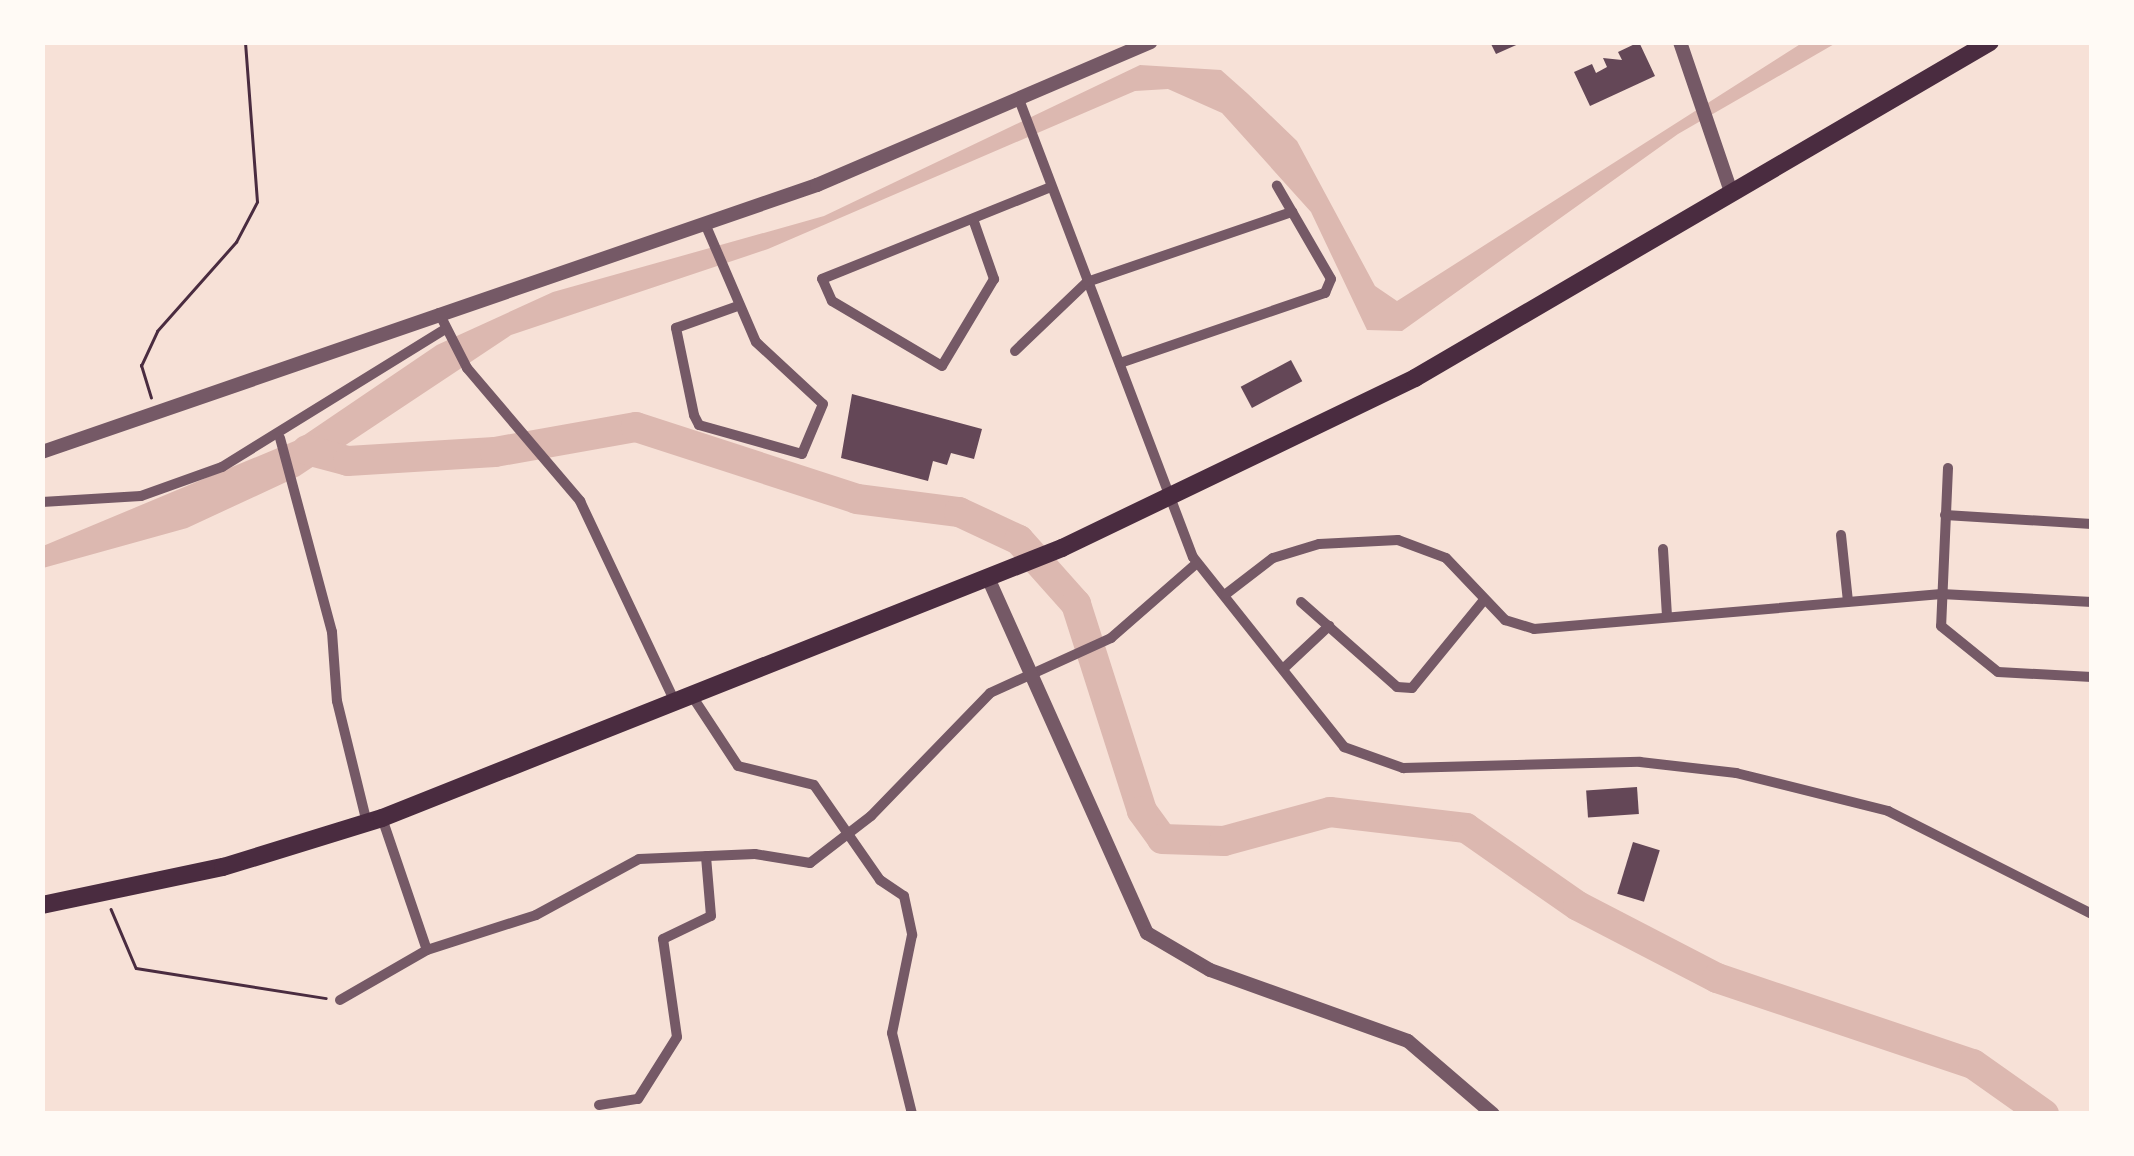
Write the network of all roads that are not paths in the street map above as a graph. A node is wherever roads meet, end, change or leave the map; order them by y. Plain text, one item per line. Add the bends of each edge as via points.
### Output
1 (1151, 42) edge
2 (1680, 42) edge
3 (1990, 42) edge
4 (1022, 107) junction
5 (1277, 186) dead end
6 (1051, 187) junction
7 (1732, 192) junction
8 (1292, 212) junction
9 (973, 219) junction
10 (706, 226) junction
11 (1087, 282) junction
12 (735, 307) junction
13 (438, 312) junction
14 (446, 334) junction
15 (1015, 351) dead end
16 (1120, 363) junction
17 (280, 438) junction
18 (42, 452) edge
19 (1948, 468) dead end
20 (1171, 499) junction
21 (42, 502) edge
22 (1945, 515) junction
23 (2092, 524) edge
24 (1840, 535) dead end
25 (1663, 548) dead end
26 (1198, 562) junction
27 (989, 580) junction
28 (1226, 594) junction
29 (1942, 594) junction
30 (1484, 600) junction
31 (1300, 602) dead end
32 (1848, 602) junction
33 (2092, 602) edge
34 (1667, 617) junction
35 (1328, 626) junction
36 (1284, 668) junction
37 (2092, 677) edge
38 (1031, 678) junction
39 (685, 702) junction
40 (375, 820) junction
41 (846, 836) junction
42 (706, 856) junction
43 (42, 905) edge
44 (2092, 914) edge
45 (428, 950) junction
46 (340, 1000) road end
47 (599, 1105) dead end
48 (912, 1114) edge
49 (1493, 1114) edge

1 - 4 street
2 - 7 street
3 - 7 main road
4 - 6 street
4 - 10 street
5 - 8 street
6 - 9 street
6 - 11 street
7 - 20 main road via 1414,378
8 - 11 street
8 - 16 street via 1332,279 1325,293
9 - 9 street via 994,279 942,366 832,301 822,279
10 - 12 street
10 - 13 street
11 - 15 street
11 - 16 street
12 - 12 street via 756,342 823,404 802,454 699,425 694,415 676,328
13 - 14 street
13 - 18 street
14 - 17 street
14 - 39 street via 547,457 616,566 648,658
16 - 20 street
17 - 21 street via 141,496
17 - 40 street
19 - 22 street
20 - 26 street
20 - 27 main road
22 - 23 street
22 - 29 street
24 - 32 street
25 - 34 street
26 - 28 street
26 - 38 street via 1110,638
27 - 38 street
27 - 39 main road
28 - 30 street via 1273,558 1319,544 1398,540 1446,558
28 - 36 street
29 - 32 street
29 - 33 street
29 - 37 street via 1940,626 1998,672
30 - 34 street via 1534,630
30 - 35 street via 1412,688 1396,687
31 - 35 street
32 - 34 street
35 - 36 street
36 - 44 street via 1344,747 1378,764 1705,766 1888,811
38 - 41 street via 990,694
38 - 49 street via 1147,932 1210,970 1408,1041
39 - 40 main road
39 - 41 street via 738,766 814,785
40 - 43 main road
40 - 45 street
41 - 42 street via 810,864
41 - 48 street via 904,896 912,918 892,1033
42 - 45 street via 639,859 536,915
42 - 47 street via 711,916 664,939 677,1037 638,1099
45 - 46 street

